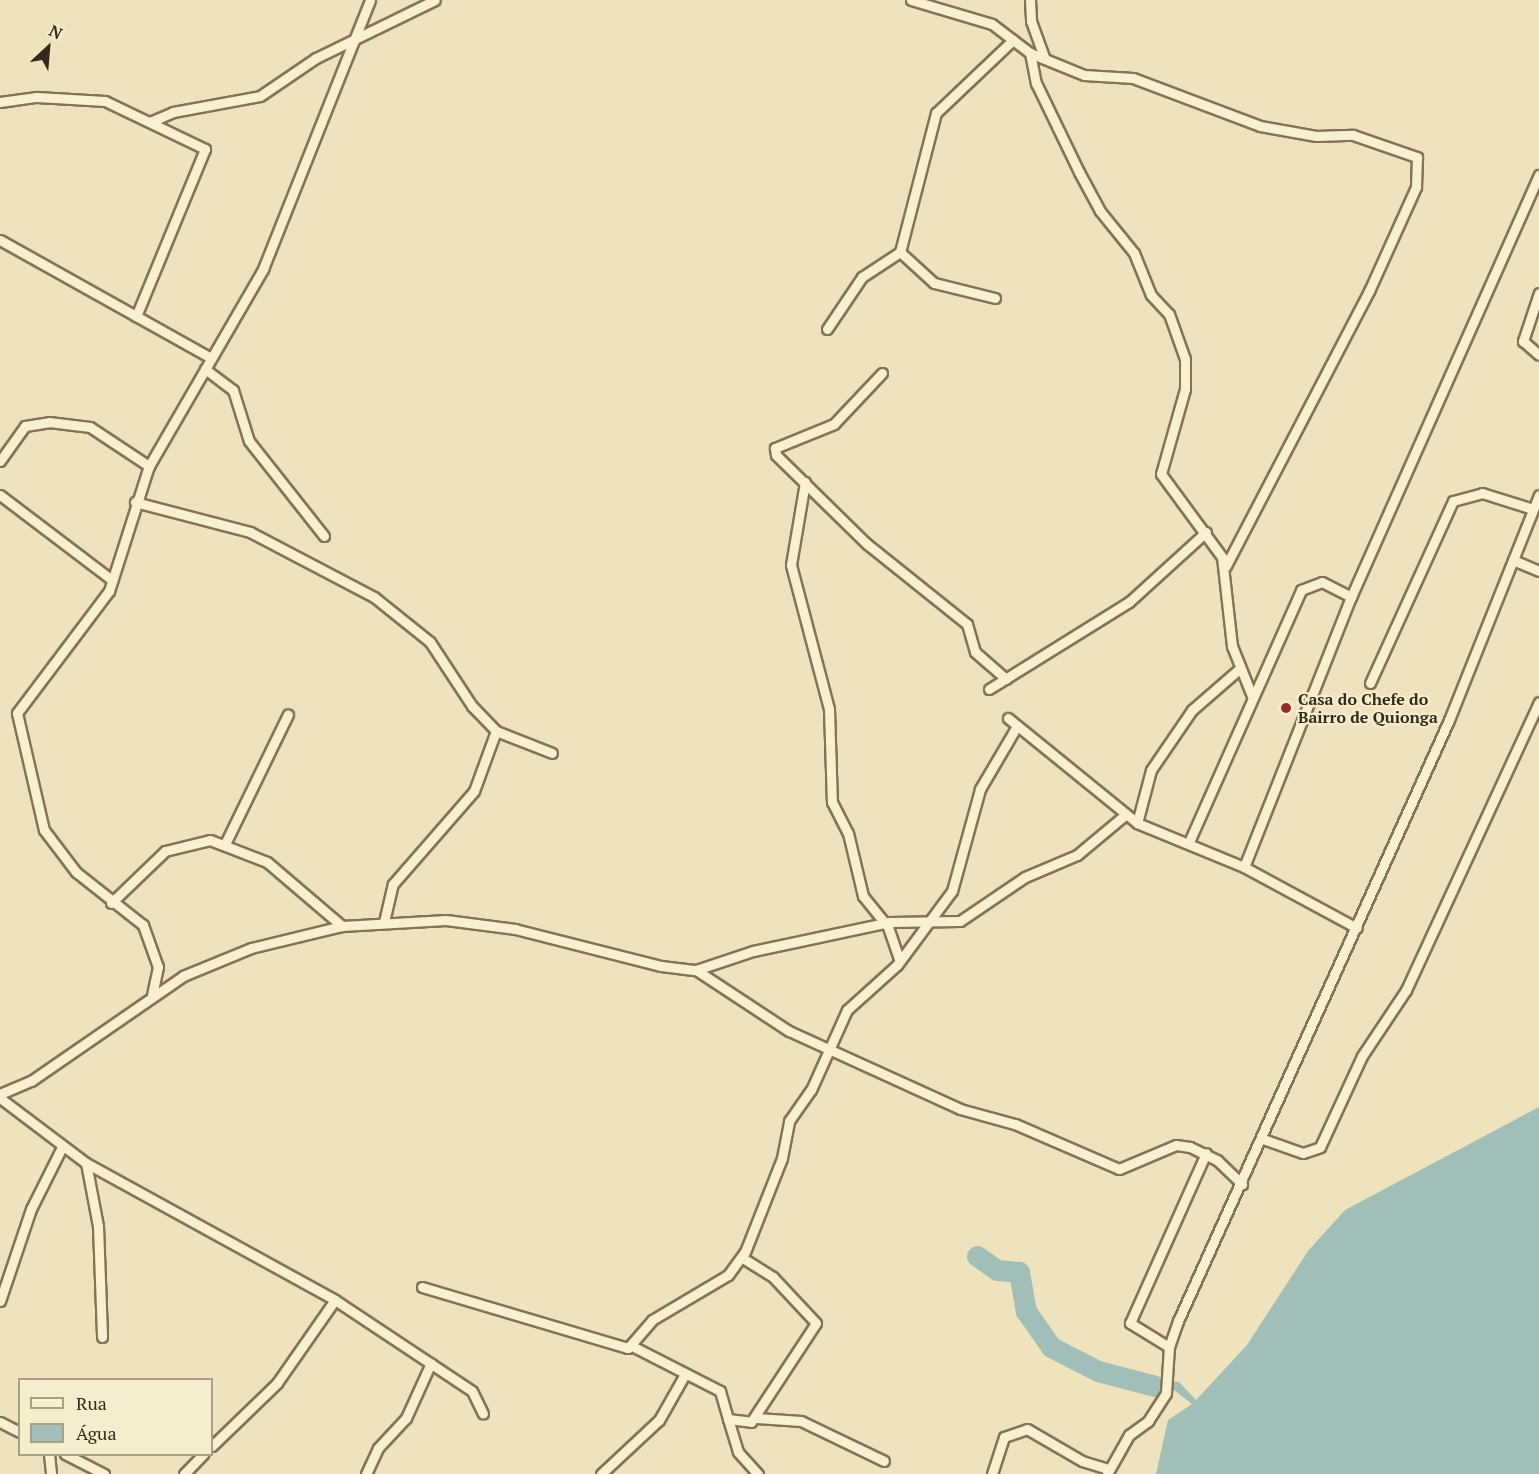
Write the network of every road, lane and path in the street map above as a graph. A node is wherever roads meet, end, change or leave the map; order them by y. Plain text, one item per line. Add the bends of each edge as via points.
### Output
1 (370, 0) edge
2 (435, 0) edge
3 (911, 0) edge
4 (1030, 0) edge
5 (358, 37) junction
6 (1013, 40) junction
7 (1030, 53) junction
8 (1044, 57) junction
9 (0, 102) edge
10 (150, 122) junction
11 (1539, 175) edge
12 (0, 240) edge
13 (900, 252) junction
14 (1539, 293) edge
15 (994, 298) dead end
16 (136, 316) junction
17 (826, 329) dead end
18 (1539, 355) edge
19 (211, 358) junction
20 (205, 369) junction
21 (882, 374) dead end
22 (0, 461) edge
23 (149, 466) junction
24 (805, 482) junction
25 (0, 495) edge
26 (1539, 495) edge
27 (135, 502) junction
28 (1533, 509) junction
29 (1206, 532) junction
30 (324, 536) dead end
31 (1513, 560) junction
32 (1226, 566) junction
33 (1539, 571) edge
34 (112, 580) junction
35 (1351, 597) junction
36 (1238, 670) junction
37 (1006, 679) junction
38 (1370, 683) dead end
39 (989, 689) dead end
40 (1252, 696) junction
41 (1539, 702) edge
42 (288, 714) dead end
43 (1008, 718) dead end
44 (1017, 726) junction
45 (496, 731) junction
46 (552, 753) dead end
47 (1125, 814) junction
48 (1137, 823) junction
49 (1189, 842) junction
50 (225, 844) junction
51 (1244, 867) junction
52 (111, 903) junction
53 (384, 922) junction
54 (885, 924) junction
55 (927, 925) junction
56 (342, 926) junction
57 (1357, 928) junction
58 (900, 961) junction
59 (696, 969) junction
60 (152, 995) junction
61 (828, 1049) junction
62 (0, 1096) edge
63 (1263, 1138) junction
64 (62, 1147) junction
65 (1206, 1153) junction
66 (86, 1163) junction
67 (1242, 1184) junction
68 (742, 1258) junction
69 (422, 1287) dead end
70 (335, 1300) junction
71 (0, 1301) edge
72 (102, 1337) dead end
73 (632, 1347) junction
74 (1169, 1347) junction
75 (431, 1363) junction
76 (685, 1374) junction
77 (483, 1414) dead end
78 (757, 1418) junction
79 (728, 1419) junction
80 (0, 1422) edge
81 (18, 1431) edge
82 (213, 1445) edge
83 (49, 1456) edge
84 (67, 1456) edge
85 (202, 1456) edge
86 (884, 1461) dead end
87 (1108, 1471) edge
88 (51, 1474) edge
89 (104, 1474) edge
90 (184, 1474) edge
91 (366, 1474) edge
92 (601, 1474) edge
93 (758, 1474) edge
94 (992, 1474) edge

1 - 5 street
2 - 5 street
3 - 6 street via 992,24
4 - 8 street via 1031,21
5 - 10 street via 260,96 173,112
5 - 19 street via 263,269
6 - 7 street
6 - 13 street via 936,113
7 - 8 street
7 - 29 street via 1036,82 1084,182 1134,253 1152,298 1169,314 1185,359 1185,390 1161,474
8 - 32 street via 1084,75 1133,78 1260,126 1316,136 1353,135 1413,153 1420,163 1416,188 1369,291
9 - 10 street via 37,97 105,101
10 - 16 street via 205,152
11 - 35 street
12 - 16 street
13 - 15 street via 934,283
13 - 17 street via 862,277
14 - 18 street via 1523,341
16 - 19 street
19 - 20 street
20 - 23 street
20 - 30 street via 233,390 249,441
21 - 24 street via 834,424 775,448
22 - 23 street via 25,426 73,422
23 - 27 street
24 - 37 street via 867,544 967,624 975,652
24 - 54 street via 791,565 829,709 832,802 851,842 863,896
25 - 34 street
26 - 28 street
27 - 34 street
27 - 45 street via 250,532 374,597 430,642 472,706
28 - 31 street
28 - 38 street via 1482,493 1453,501
29 - 32 street
29 - 37 street via 1129,602
31 - 33 street
31 - 57 street
32 - 36 street
34 - 52 street via 97,610 19,707 15,722 33,798 50,844
35 - 40 street via 1322,582 1306,584
35 - 51 street
36 - 40 street
36 - 48 street via 1192,710 1150,770
37 - 39 street
40 - 49 street
41 - 63 street via 1410,982 1362,1056 1320,1147 1303,1153
42 - 50 street
43 - 44 street
44 - 47 street
44 - 55 street via 980,789 952,891
45 - 46 street
45 - 53 street via 474,791 393,884
47 - 48 street
47 - 55 street via 1077,855 1025,877 960,921
48 - 49 street
49 - 51 street
50 - 52 street via 210,840 165,851
50 - 56 street via 267,862
51 - 57 street
52 - 60 street via 143,925 152,943 158,967
53 - 56 street
53 - 59 street via 447,920 515,929 661,966
54 - 55 street
54 - 58 street
54 - 59 street via 753,951
55 - 58 street
56 - 60 street via 251,948
57 - 63 street
58 - 61 street via 852,1004
59 - 61 street via 789,1031
60 - 62 street via 31,1081
61 - 65 street via 960,1109 1016,1124 1109,1167 1126,1168 1176,1145
61 - 68 street via 811,1090 789,1121 782,1158
62 - 64 street
63 - 67 street
64 - 66 street
64 - 71 street via 31,1209
65 - 67 street
65 - 74 street via 1130,1323
66 - 70 street
66 - 72 street via 98,1226
67 - 74 street
68 - 73 street via 711,1288 652,1320
68 - 78 street via 773,1276 816,1323
69 - 73 street
70 - 75 street
70 - 82 street via 277,1383
73 - 76 street
74 - 87 street via 1166,1393
75 - 77 street via 472,1391
75 - 91 street via 406,1418 378,1448
76 - 79 street via 723,1394 722,1409
76 - 92 street via 659,1420
78 - 79 street via 745,1424
78 - 86 street via 801,1420
79 - 93 street via 738,1452
80 - 81 street
83 - 88 street
84 - 89 street
85 - 90 street
87 - 94 street via 1082,1461 1027,1429 1004,1437

